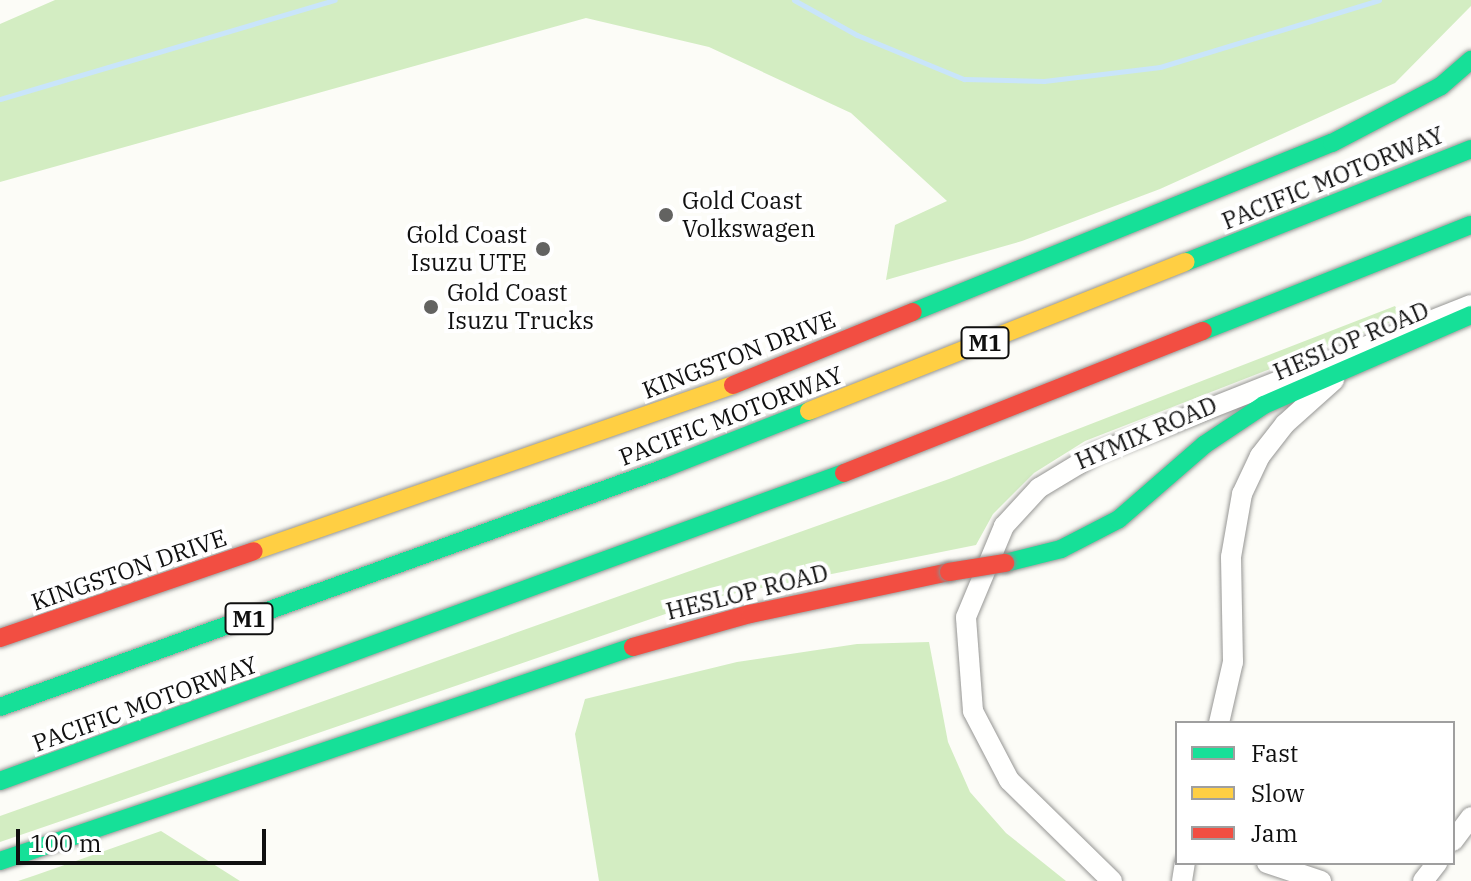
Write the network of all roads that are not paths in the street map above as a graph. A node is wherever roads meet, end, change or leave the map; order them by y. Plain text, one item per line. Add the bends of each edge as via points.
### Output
1 (1471, 60) edge
2 (1471, 149) edge
3 (1471, 225) edge
4 (1471, 305) edge
5 (1471, 315) edge
6 (1340, 375) junction
7 (0, 638) edge
8 (0, 707) edge
9 (1219, 721) edge
10 (0, 781) edge
11 (1471, 817) edge
12 (1455, 838) edge
13 (0, 861) edge
14 (1273, 865) edge
15 (1435, 865) edge
16 (1112, 881) edge
17 (1321, 881) edge
18 (1423, 881) edge

1 - 7 main road, KINGSTON DRIVE via 1441,86 1332,143 717,391
2 - 8 main road, PACIFIC MOTORWAY / M1 via 662,469
3 - 10 main road, PACIFIC MOTORWAY via 817,484
4 - 16 street, HYMIX ROAD via 1456,306 1097,453 1039,488 1004,526 966,617 973,711 1009,780
5 - 6 main road, HESLOP ROAD
6 - 9 street via 1285,424 1260,456 1242,494 1231,557 1233,662
6 - 13 main road, HESLOP ROAD, bridge via 1230,425 1152,494 1092,535 1061,549 750,614 606,654
11 - 12 street
14 - 17 street
15 - 18 street

